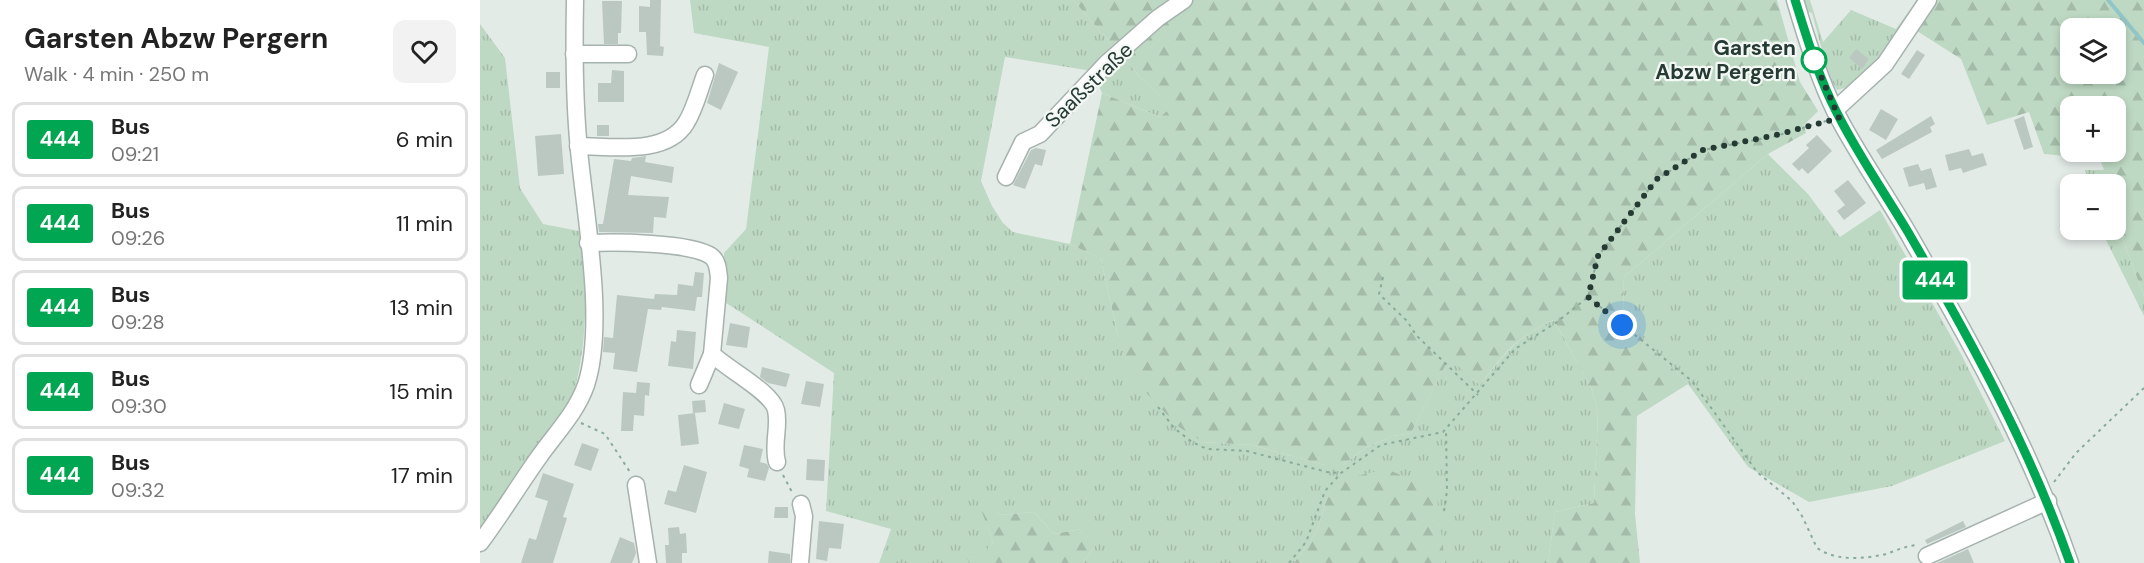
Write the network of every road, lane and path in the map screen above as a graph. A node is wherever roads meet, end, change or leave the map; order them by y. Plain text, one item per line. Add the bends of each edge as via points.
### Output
1 (575, 0) edge
2 (1184, 0) edge
3 (1795, 0) edge
4 (1928, 0) edge
5 (574, 54) junction
6 (628, 54) dead end
7 (1872, 62) dead end
8 (705, 75) dead end
9 (1854, 95) junction
10 (1837, 114) junction
11 (578, 146) junction
12 (1006, 177) dead end
13 (588, 243) junction
14 (1383, 277) dead end
15 (1588, 297) junction
16 (712, 354) junction
17 (699, 385) dead end
18 (2144, 388) edge
19 (1478, 395) junction
20 (1158, 407) dead end
21 (570, 417) junction
22 (1446, 429) junction
23 (777, 462) joint
24 (1341, 473) junction
25 (636, 485) joint
26 (2047, 497) junction
27 (801, 504) joint
28 (1444, 510) dead end
29 (480, 543) edge
30 (1927, 556) joint
31 (648, 563) edge
32 (800, 563) edge
33 (1289, 563) edge
34 (2070, 563) edge

1 - 5 street
2 - 12 street, Saaßstraße via 1107,63 1040,134 1023,142
3 - 10 street
4 - 9 street via 1885,64
5 - 6 street
5 - 11 street
7 - 9 street via 1860,77
8 - 11 street via 686,124 669,140 633,146
9 - 10 street
10 - 15 path via 1776,135 1703,150 1657,179 1598,256
10 - 26 street via 1952,310
11 - 13 street
13 - 16 street via 686,249 712,257 719,278
13 - 21 street via 594,307 592,349 587,383
14 - 19 path via 1379,294
15 - 19 path via 1515,348
15 - 30 path via 1692,381 1757,472 1792,501 1817,548 1836,557 1854,558 1920,545
16 - 17 street
16 - 23 street via 776,406
18 - 26 path via 2076,453
19 - 22 path
20 - 24 path via 1174,428 1207,448 1247,451
21 - 25 path via 605,434 628,466
21 - 29 street
22 - 24 path via 1381,445
22 - 28 path
23 - 27 path
24 - 33 path via 1325,491 1306,542
25 - 31 street
26 - 30 street
26 - 34 street
27 - 32 street via 804,516

